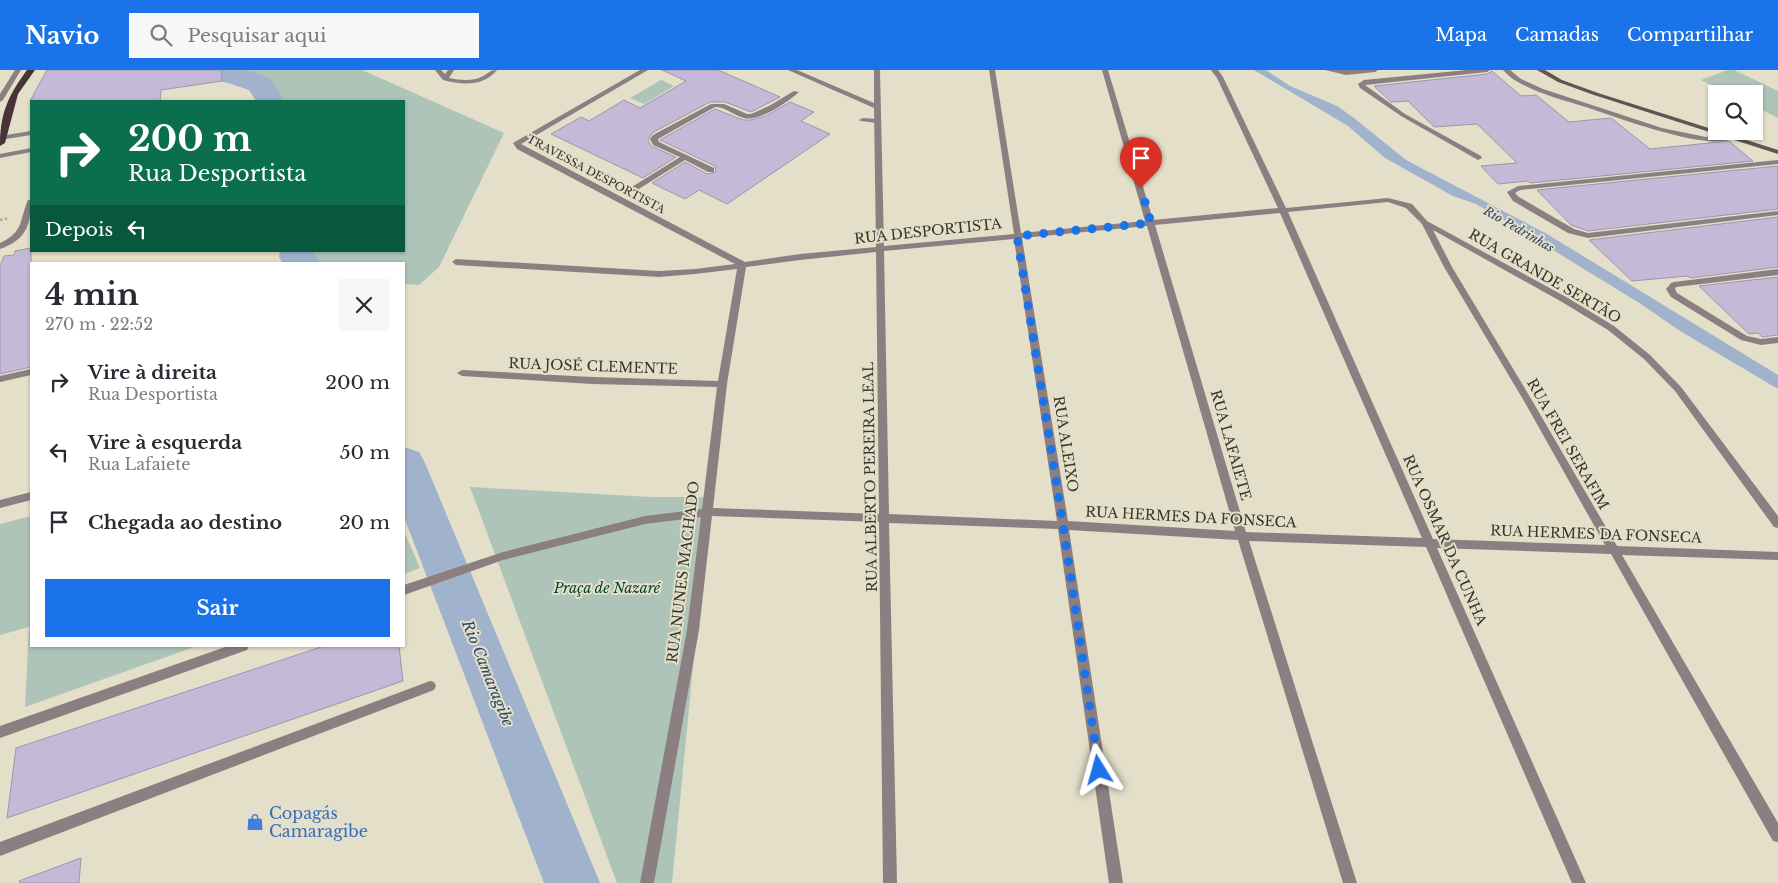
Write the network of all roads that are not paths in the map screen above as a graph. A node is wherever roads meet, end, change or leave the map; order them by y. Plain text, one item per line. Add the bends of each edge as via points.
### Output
1 (18, 70) edge
2 (31, 70) edge
3 (438, 70) edge
4 (451, 70) edge
5 (494, 70) edge
6 (645, 70) edge
7 (791, 70) edge
8 (877, 70) edge
9 (992, 70) edge
10 (1106, 70) edge
11 (1214, 70) edge
12 (1328, 70) edge
13 (1375, 70) edge
14 (1487, 70) edge
15 (1506, 70) edge
16 (1540, 70) edge
17 (445, 78) junction
18 (796, 92) dead end
19 (0, 100) edge
20 (877, 107) junction
21 (4, 116) edge
22 (863, 120) dead end
23 (877, 121) junction
24 (1708, 131) edge
25 (30, 133) edge
26 (1708, 138) edge
27 (1, 140) edge
28 (1737, 140) edge
29 (30, 150) edge
30 (1778, 152) edge
31 (0, 156) edge
32 (684, 157) junction
33 (1478, 158) dead end
34 (1778, 162) edge
35 (711, 170) dead end
36 (631, 190) dead end
37 (1402, 203) joint
38 (30, 206) edge
39 (1282, 210) junction
40 (1778, 213) edge
41 (1151, 223) junction
42 (1425, 223) junction
43 (1017, 236) junction
44 (0, 246) edge
45 (881, 249) junction
46 (456, 262) dead end
47 (742, 264) junction
48 (1778, 272) edge
49 (1778, 340) edge
50 (30, 372) edge
51 (462, 373) dead end
52 (0, 379) edge
53 (722, 384) junction
54 (30, 496) edge
55 (0, 504) edge
56 (708, 512) junction
57 (884, 519) junction
58 (1778, 524) edge
59 (1063, 525) junction
60 (1242, 536) junction
61 (1429, 542) junction
62 (1613, 550) junction
63 (1778, 556) edge
64 (405, 590) edge
65 (240, 647) edge
66 (430, 686) dead end
67 (0, 732) edge
68 (1778, 836) edge
69 (0, 850) edge
70 (647, 883) edge
71 (890, 883) edge
72 (1116, 883) edge
73 (1350, 883) edge
74 (1579, 883) edge

1 - 19 street
2 - 21 main road via 14,94
3 - 17 street
4 - 17 street
5 - 17 street via 490,76 477,81
6 - 47 street, TRAVESSA DESPORTISTA via 517,145
7 - 20 street
8 - 20 street, RUA ALBERTO PEREIRA LEAL
9 - 43 street, RUA ALEIXO
10 - 41 street, RUA LAFAIETE
11 - 39 street, RUA OSMAR DA CUNHA via 1249,136
12 - 13 street via 1346,73
14 - 33 street via 1361,84 1403,115
15 - 26 street via 1519,80 1548,93 1651,127
16 - 24 street via 1560,81
18 - 32 street via 754,116 746,116 722,105 712,105 655,138 656,142
20 - 23 street, RUA ALBERTO PEREIRA LEAL
21 - 27 main road
22 - 23 street
23 - 45 street, RUA ALBERTO PEREIRA LEAL
25 - 27 street
28 - 30 street
29 - 31 street
32 - 35 street
32 - 36 street
34 - 40 street via 1518,188 1511,192 1516,200 1571,231 1588,236
37 - 39 street, RUA DESPORTISTA via 1388,200
37 - 42 street, RUA FREI SERAFIM
38 - 44 street via 18,237
39 - 41 street, RUA DESPORTISTA
39 - 61 street, RUA OSMAR DA CUNHA
41 - 43 street, RUA DESPORTISTA
41 - 60 street, RUA LAFAIETE
42 - 58 street, RUA GRANDE SERTÃO via 1565,300 1610,328 1647,357 1678,389
42 - 62 street, RUA FREI SERAFIM
43 - 45 street, RUA DESPORTISTA
43 - 59 street, RUA ALEIXO
45 - 47 street, RUA DESPORTISTA
45 - 57 street, RUA ALBERTO PEREIRA LEAL
46 - 47 street, RUA DESPORTISTA via 659,274 690,274
47 - 53 street, RUA NUNES MACHADO
48 - 49 street via 1674,285 1670,289 1674,295 1744,338 1761,342
50 - 52 street
51 - 53 street, RUA JOSÉ CLEMENTE via 547,380
53 - 56 street, RUA NUNES MACHADO via 707,498
54 - 55 street
56 - 57 street, RUA HERMES DA FONSECA
56 - 64 street, RUA HERMES DA FONSECA via 645,520 502,556
56 - 70 street, RUA NUNES MACHADO via 693,630
57 - 59 street, RUA HERMES DA FONSECA
57 - 71 street, RUA ALBERTO PEREIRA LEAL
59 - 60 street, RUA HERMES DA FONSECA
59 - 72 street, RUA ALEIXO
60 - 61 street, RUA HERMES DA FONSECA
60 - 73 street, RUA LAFAIETE
61 - 62 street, RUA HERMES DA FONSECA
61 - 74 street, RUA OSMAR DA CUNHA
62 - 63 street, RUA HERMES DA FONSECA
62 - 68 street, RUA FREI SERAFIM
65 - 67 street
66 - 69 street

